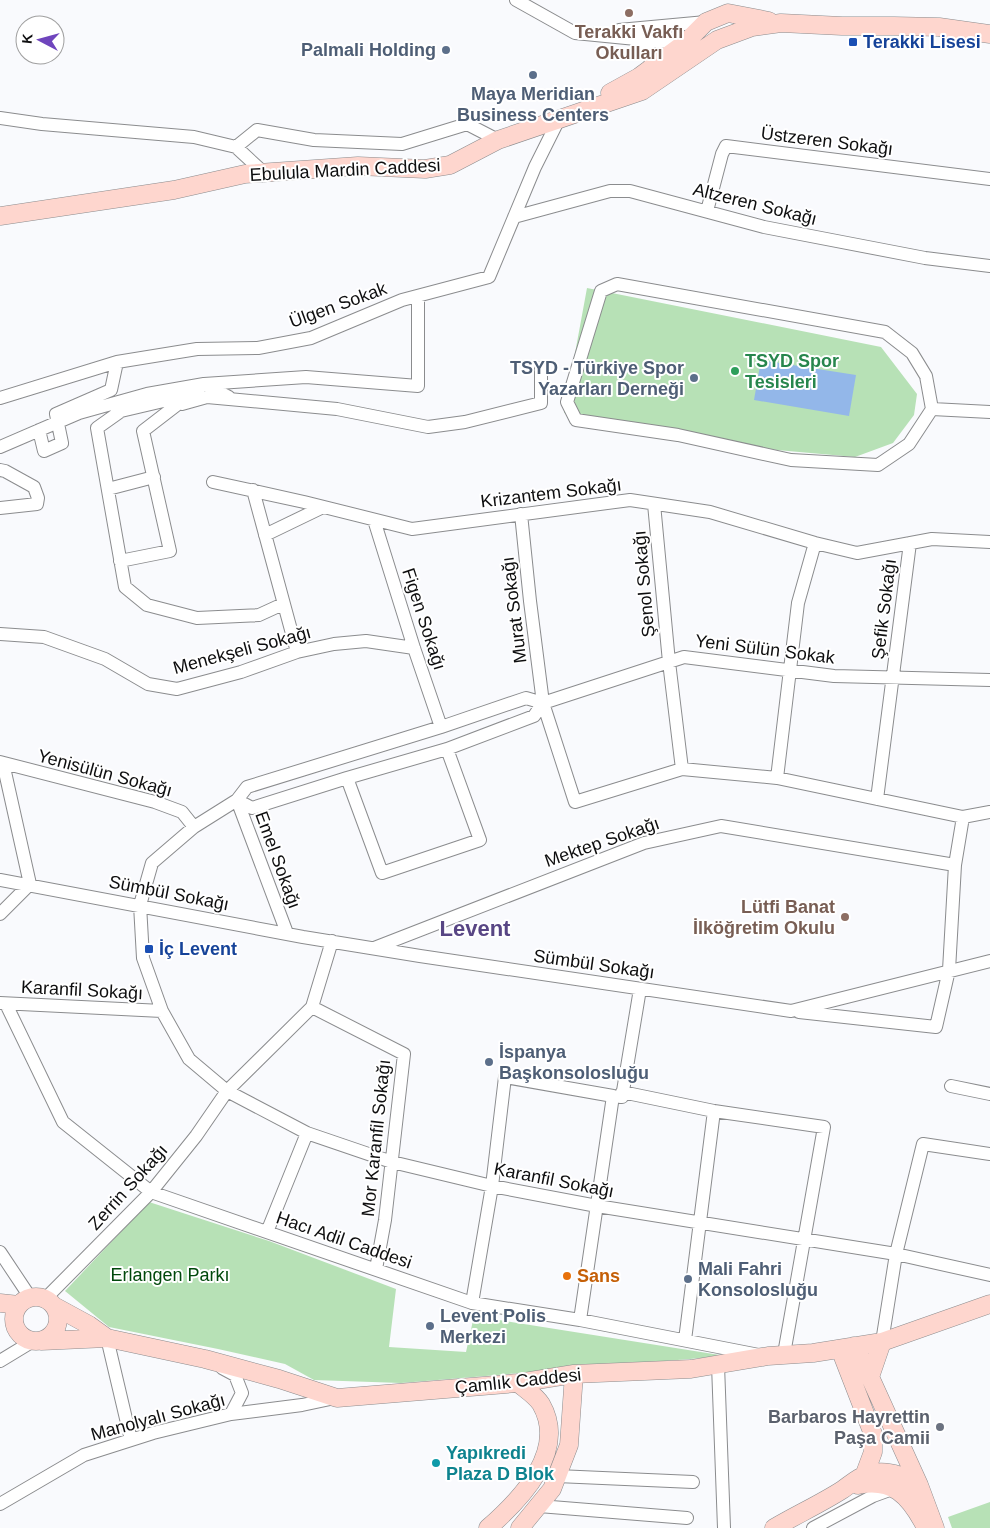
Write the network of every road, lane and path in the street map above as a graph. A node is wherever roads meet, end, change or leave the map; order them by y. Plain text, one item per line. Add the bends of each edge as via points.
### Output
1 (516, 0) edge
2 (728, 6) edge
3 (990, 21) edge
4 (706, 22) junction
5 (781, 23) junction
6 (939, 27) junction
7 (575, 32) junction
8 (990, 34) edge
9 (634, 38) junction
10 (684, 43) junction
11 (711, 44) junction
12 (650, 69) junction
13 (566, 116) junction
14 (0, 118) edge
15 (498, 140) junction
16 (236, 146) junction
17 (264, 172) junction
18 (990, 179) edge
19 (707, 211) junction
20 (0, 216) edge
21 (514, 217) junction
22 (990, 266) edge
23 (418, 296) junction
24 (117, 362) junction
25 (541, 368) dead end
26 (204, 384) junction
27 (189, 395) junction
28 (0, 398) edge
29 (236, 401) junction
30 (174, 406) junction
31 (932, 408) junction
32 (990, 412) edge
33 (58, 422) junction
34 (40, 430) junction
35 (0, 448) edge
36 (3, 470) edge
37 (154, 477) junction
38 (214, 482) dead end
39 (108, 489) junction
40 (253, 490) junction
41 (654, 504) junction
42 (323, 507) junction
43 (0, 508) edge
44 (521, 514) junction
45 (374, 520) junction
46 (265, 535) junction
47 (990, 542) edge
48 (815, 543) junction
49 (910, 543) junction
50 (120, 560) junction
51 (283, 604) junction
52 (0, 634) edge
53 (414, 648) junction
54 (297, 652) junction
55 (669, 662) junction
56 (790, 671) junction
57 (893, 678) junction
58 (990, 680) edge
59 (543, 703) junction
60 (441, 727) junction
61 (447, 749) junction
62 (1, 763) edge
63 (682, 769) junction
64 (346, 778) junction
65 (777, 778) junction
66 (237, 800) junction
67 (877, 800) junction
68 (990, 812) edge
69 (963, 817) junction
70 (194, 827) junction
71 (955, 865) junction
72 (0, 880) edge
73 (30, 884) junction
74 (140, 905) junction
75 (0, 914) edge
76 (287, 933) junction
77 (332, 941) junction
78 (374, 948) junction
79 (990, 961) edge
80 (949, 970) junction
81 (640, 989) junction
82 (3, 1004) edge
83 (312, 1007) junction
84 (162, 1011) junction
85 (791, 1011) junction
86 (951, 1086) dead end
87 (227, 1091) junction
88 (618, 1094) junction
89 (990, 1094) edge
90 (714, 1111) junction
91 (307, 1133) junction
92 (990, 1154) edge
93 (392, 1162) junction
94 (492, 1186) junction
95 (151, 1192) junction
96 (598, 1206) junction
97 (700, 1224) junction
98 (267, 1232) junction
99 (804, 1240) junction
100 (0, 1252) edge
101 (896, 1254) junction
102 (376, 1270) junction
103 (990, 1275) edge
104 (37, 1301) junction
105 (0, 1303) edge
106 (472, 1303) junction
107 (990, 1304) edge
108 (580, 1320) junction
109 (0, 1328) edge
110 (31, 1338) junction
111 (107, 1338) junction
112 (685, 1340) junction
113 (882, 1342) junction
114 (847, 1348) junction
115 (776, 1355) junction
116 (205, 1359) junction
117 (0, 1361) edge
118 (718, 1365) junction
119 (574, 1374) junction
120 (870, 1377) junction
121 (518, 1383) junction
122 (337, 1398) junction
123 (231, 1414) junction
124 (131, 1440) junction
125 (542, 1462) junction
126 (557, 1476) junction
127 (864, 1476) junction
128 (693, 1482) dead end
129 (895, 1488) junction
130 (841, 1490) junction
131 (923, 1498) junction
132 (0, 1504) edge
133 (539, 1506) junction
134 (687, 1518) dead end
135 (488, 1528) edge
136 (520, 1528) edge
137 (724, 1528) edge
138 (774, 1528) edge
139 (813, 1528) edge
140 (926, 1528) edge
141 (934, 1528) edge

1 - 7 street
2 - 4 street
2 - 5 street
2 - 11 street
3 - 6 street via 958,22
4 - 7 street
4 - 10 street
5 - 6 street, Ebulula Mardin Caddesi
5 - 11 street, Ebulula Mardin Caddesi via 752,27
6 - 8 street, Ebulula Mardin Caddesi
7 - 9 street
9 - 10 street
9 - 12 street via 647,47 652,57
10 - 11 street
10 - 12 street
11 - 13 street, Ebulula Mardin Caddesi via 642,91
12 - 13 street
13 - 15 street, Ebulula Mardin Caddesi
13 - 21 street, Ülgen Sokak via 535,167
14 - 16 street via 194,137
15 - 16 street via 466,124 402,144 314,140 257,130
15 - 17 street, Ebulula Mardin Caddesi via 450,165 425,169 358,166
16 - 17 street
17 - 20 street, Ebulula Mardin Caddesi via 174,190
18 - 19 street, Üstzeren Sokağı via 726,146
19 - 21 street, Altzeren Sokağı via 630,191 610,191
19 - 22 street, Altzeren Sokağı via 764,227 925,258
21 - 23 street, Ülgen Sokak via 489,277
23 - 24 street, Ülgen Sokak via 311,338 258,348 197,349
23 - 26 street via 418,386 306,377
24 - 28 street, Ülgen Sokak
24 - 33 street via 111,390 56,414
25 - 29 street via 540,403 465,422 428,427 337,409
26 - 27 street
26 - 29 street
26 - 33 street via 147,394
27 - 30 street
27 - 39 street via 121,411 97,428
29 - 30 street via 207,397
30 - 37 street via 143,431
31 - 31 street via 909,444 878,465 791,460 678,435 576,420 568,402 601,290 617,284 885,332 912,353 926,376
31 - 32 street
33 - 34 street
33 - 34 street via 62,443 44,451
34 - 35 street
36 - 43 street via 34,487 38,498 37,504
37 - 39 street
37 - 50 street via 170,551
38 - 40 street, Krizantem Sokağı
39 - 50 street
40 - 42 street, Krizantem Sokağı
40 - 46 street
41 - 44 street, Krizantem Sokağı via 630,500
41 - 48 street, Krizantem Sokağı via 710,512
41 - 55 street, Şenol Sokağı
42 - 45 street, Krizantem Sokağı
42 - 46 street
44 - 45 street, Krizantem Sokağı via 412,530
44 - 59 street, Murat Sokağı
45 - 53 street, Figen Sokağı
46 - 51 street
47 - 49 street, Krizantem Sokağı via 932,539
48 - 49 street, Krizantem Sokağı via 857,553
48 - 56 street via 798,603
49 - 57 street, Şefik Sokağı
50 - 51 street via 125,587 147,605 197,618 258,615
51 - 54 street
52 - 54 street, Menekşeli Sokağı via 44,637 105,659 148,684 177,689 241,672
53 - 54 street, Menekşeli Sokağı via 366,640
53 - 60 street, Figen Sokağı
55 - 56 street, Yeni Sülün Sokak via 684,657
55 - 59 street, Yeni Sülün Sokak
55 - 63 street, Şenol Sokağı
56 - 57 street, Yeni Sülün Sokak
56 - 65 street
57 - 58 street, Yeni Sülün Sokak
57 - 67 street, Şefik Sokağı
59 - 60 street, Karanfil Sokağı via 526,698
59 - 61 street via 534,716
59 - 63 street, Murat Sokağı via 575,802
60 - 66 street, Karanfil Sokağı via 247,787
61 - 64 street
61 - 64 street via 480,840 382,874
62 - 70 street, Yenisülün Sokağı via 155,802 182,812
62 - 73 street
63 - 65 street
64 - 66 street via 252,808
65 - 67 street
66 - 70 street, Karanfil Sokağı
66 - 76 street, Emel Sokağı
67 - 69 street
68 - 69 street
69 - 71 street
70 - 74 street, Karanfil Sokağı via 152,863
71 - 78 street, Mektep Sokağı via 721,826 644,843
71 - 80 street
72 - 73 street, Sümbül Sokağı
73 - 74 street, Sümbül Sokağı
73 - 75 street
74 - 76 street, Sümbül Sokağı
74 - 84 street, Karanfil Sokağı via 143,958
76 - 77 street, Sümbül Sokağı
77 - 78 street, Sümbül Sokağı
77 - 83 street
78 - 81 street, Sümbül Sokağı
79 - 80 street, Sümbül Sokağı
80 - 85 street, Sümbül Sokağı
80 - 85 street, Sümbül Sokağı via 936,1027
81 - 85 street, Sümbül Sokağı
81 - 88 street
82 - 84 street, Karanfil Sokağı
82 - 95 street, Hacı Adil Caddesi via 63,1122
83 - 87 street, Zerrin Sokağı
83 - 93 street, Mor Karanfil Sokağı via 404,1054
84 - 87 street, Karanfil Sokağı via 189,1059
86 - 89 street
87 - 91 street, Karanfil Sokağı
87 - 95 street, Zerrin Sokağı
88 - 90 street
88 - 94 street via 505,1077
88 - 96 street
90 - 97 street
90 - 99 street via 824,1127
91 - 93 street, Karanfil Sokağı
91 - 98 street
92 - 101 street via 923,1144
93 - 94 street, Karanfil Sokağı
93 - 102 street, Mor Karanfil Sokağı
94 - 96 street, Karanfil Sokağı
94 - 106 street
95 - 98 street, Hacı Adil Caddesi
95 - 104 street, Zerrin Sokağı
96 - 97 street, Karanfil Sokağı
96 - 108 street
97 - 99 street, Karanfil Sokağı
97 - 112 street
98 - 102 street, Hacı Adil Caddesi
99 - 101 street, Karanfil Sokağı
99 - 115 street
100 - 104 street
101 - 103 street, Karanfil Sokağı
101 - 113 street
102 - 106 street, Hacı Adil Caddesi
104 - 105 street, Çamlık Caddesi
104 - 110 street via 14,1316 16,1328
104 - 110 street via 59,1319 48,1338
104 - 111 street, Çamlık Caddesi via 89,1325
106 - 108 street, Hacı Adil Caddesi
107 - 113 street, Çamlık Caddesi
108 - 112 street, Hacı Adil Caddesi
109 - 110 street
110 - 111 street
110 - 117 street
111 - 116 street, Çamlık Caddesi
111 - 124 street
112 - 115 street, Hacı Adil Caddesi
113 - 114 street, Çamlık Caddesi
113 - 120 street
114 - 115 street, Çamlık Caddesi
114 - 120 street
114 - 127 street via 873,1434 872,1452
115 - 118 street, Çamlık Caddesi
116 - 122 street, Çamlık Caddesi
116 - 123 street via 235,1375 242,1393
118 - 119 street, Çamlık Caddesi
118 - 137 street
119 - 121 street, Çamlık Caddesi
119 - 126 street via 569,1445
120 - 131 street
121 - 122 street, Çamlık Caddesi
121 - 125 street via 540,1402 548,1419 548,1447
122 - 123 street, Manolyalı Sokağı
123 - 124 street, Manolyalı Sokağı
124 - 132 street, Manolyalı Sokağı via 84,1455
125 - 126 street
125 - 135 street via 536,1475 509,1509
126 - 128 street
126 - 133 street
127 - 130 street
127 - 131 street via 897,1474 917,1487
129 - 130 street via 866,1484
129 - 139 street
129 - 140 street via 914,1506
130 - 138 street
131 - 141 street
133 - 134 street
133 - 136 street

